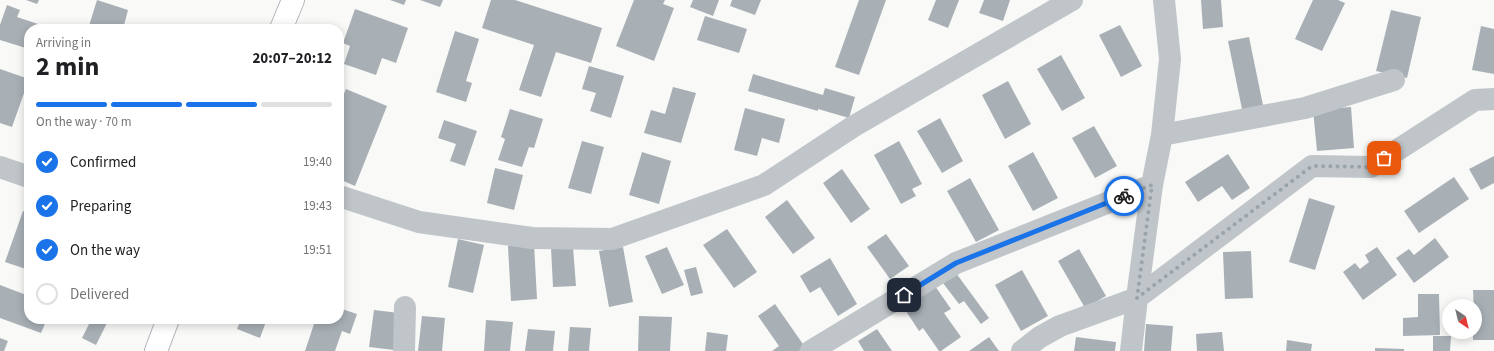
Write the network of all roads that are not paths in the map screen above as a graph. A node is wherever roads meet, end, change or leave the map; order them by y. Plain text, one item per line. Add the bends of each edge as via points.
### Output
1 (293, 0) edge
2 (1072, 0) edge
3 (1164, 0) edge
4 (283, 24) edge
5 (1394, 80) dead end
6 (1494, 99) edge
7 (1162, 135) junction
8 (0, 167) edge
9 (24, 175) edge
10 (1152, 185) junction
11 (344, 198) edge
12 (1137, 298) junction
13 (404, 307) dead end
14 (166, 324) edge
15 (1045, 344) edge
16 (156, 351) edge
17 (404, 351) edge
18 (811, 351) edge
19 (1022, 351) edge
20 (1131, 351) edge

1 - 4 main road
2 - 11 street via 854,126 764,185 612,239 532,238 419,222
3 - 7 street via 1170,59
5 - 7 street via 1306,108
6 - 12 street via 1475,100 1371,167 1312,166
7 - 10 street
8 - 9 street
10 - 12 street
10 - 18 street via 956,263
12 - 15 street via 1060,326
12 - 20 street
13 - 17 street
14 - 16 main road
15 - 19 street

